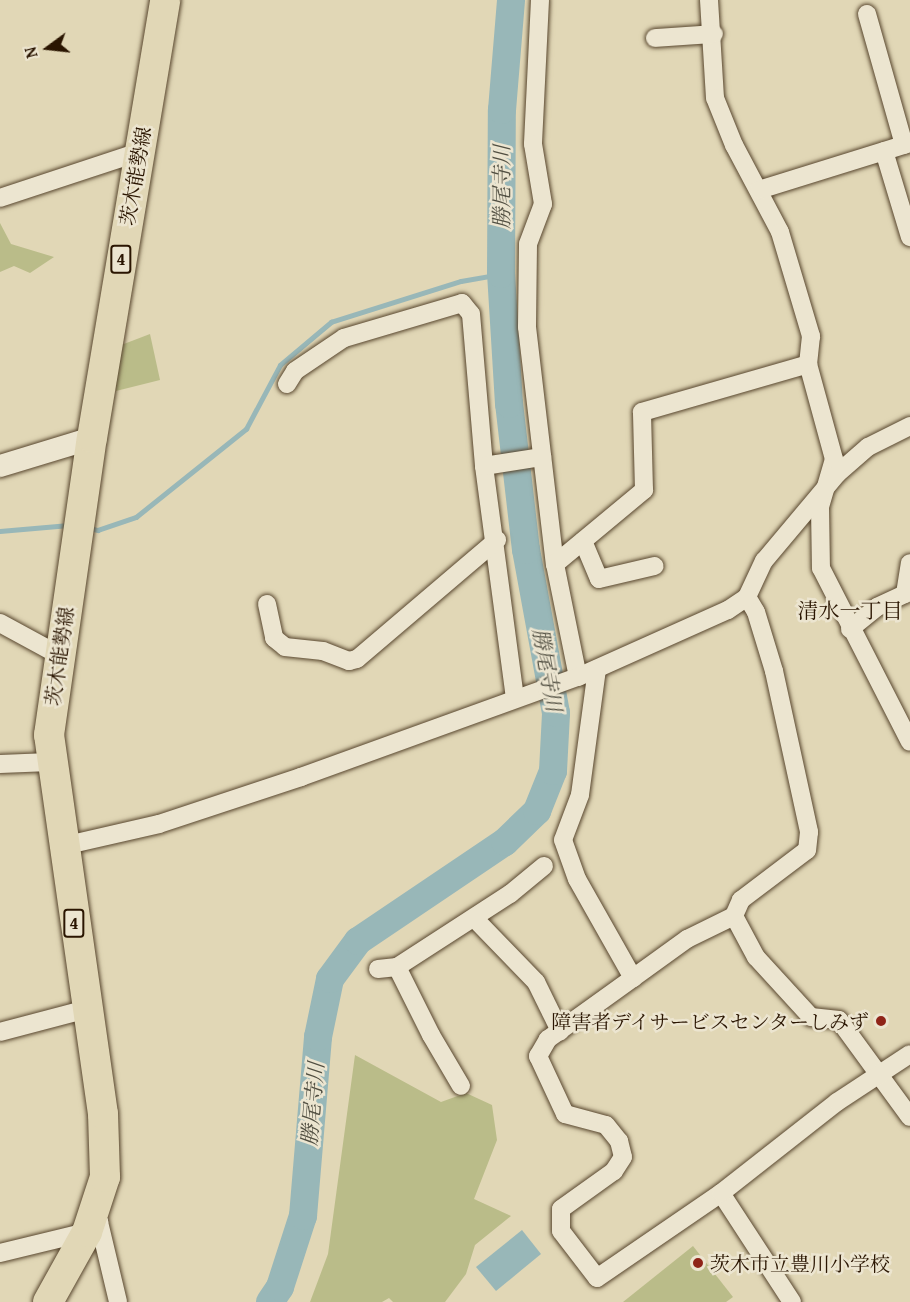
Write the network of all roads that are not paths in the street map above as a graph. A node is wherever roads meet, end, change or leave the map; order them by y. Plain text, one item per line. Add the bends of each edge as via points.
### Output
1 (165, 0) edge
2 (540, 0) edge
3 (709, 0) edge
4 (867, 14) dead end
5 (714, 34) junction
6 (655, 38) dead end
7 (907, 144) edge
8 (884, 151) junction
9 (139, 152) junction
10 (759, 190) junction
11 (0, 198) edge
12 (908, 246) edge
13 (808, 363) junction
14 (287, 384) dead end
15 (910, 426) edge
16 (92, 438) junction
17 (542, 457) junction
18 (0, 466) edge
19 (484, 466) junction
20 (826, 486) junction
21 (497, 540) junction
22 (583, 541) junction
23 (910, 563) edge
24 (555, 564) junction
25 (655, 566) dead end
26 (747, 597) junction
27 (267, 604) dead end
28 (0, 623) edge
29 (850, 629) junction
30 (59, 655) junction
31 (597, 669) junction
32 (578, 677) junction
33 (515, 697) junction
34 (910, 742) edge
35 (50, 762) junction
36 (0, 764) edge
37 (63, 846) junction
38 (544, 866) dead end
39 (734, 916) junction
40 (474, 918) junction
41 (398, 967) junction
42 (378, 969) dead end
43 (633, 978) junction
44 (87, 1009) junction
45 (560, 1031) junction
46 (0, 1032) edge
47 (910, 1054) edge
48 (878, 1076) junction
49 (461, 1086) dead end
50 (910, 1117) edge
51 (721, 1193) junction
52 (89, 1226) junction
53 (0, 1253) edge
54 (48, 1302) edge
55 (118, 1302) edge
56 (792, 1302) edge

1 - 9 main road, 茨木能勢線 / 4
2 - 17 street via 533,144 543,204 528,244 527,327
3 - 5 street
4 - 7 street
5 - 6 street
5 - 10 street via 715,98 734,146
7 - 8 street
8 - 10 street
8 - 12 street
9 - 11 street
9 - 16 main road, 茨木能勢線 / 4
10 - 13 street via 780,232 811,336
13 - 20 street via 834,459
13 - 22 street via 642,412 644,490
14 - 19 street via 295,371 344,338 462,303 471,314
15 - 20 street via 868,447
16 - 18 street
16 - 30 main road, 茨木能勢線 / 4
17 - 19 street
17 - 24 street
19 - 21 street
20 - 26 street via 764,561
20 - 29 street via 820,507 821,568
21 - 27 street via 357,659 349,661 323,651 285,647 274,638
21 - 33 street
22 - 24 street
22 - 25 street via 598,579
23 - 29 street via 905,594 878,607
24 - 32 street
26 - 31 street
26 - 39 street via 756,612 774,671 809,832 807,850 741,900
28 - 30 street
29 - 34 street
30 - 35 main road, 茨木能勢線 / 4 via 49,735
31 - 32 street
31 - 43 street via 580,795 563,840 577,879
32 - 33 street
33 - 37 street via 301,777 170,820
35 - 36 street
35 - 37 main road, 茨木能勢線 / 4
37 - 44 main road, 茨木能勢線 / 4
38 - 40 street
39 - 43 street via 687,939
39 - 48 street via 756,957 811,1017 839,1020
40 - 41 street
40 - 45 street via 536,982
41 - 42 street
41 - 49 street via 430,1035
43 - 45 street
44 - 46 street
44 - 52 main road, 茨木能勢線 / 4 via 103,1114 105,1177
45 - 51 street via 548,1040 538,1056 566,1114 606,1125 623,1150 614,1171 561,1209 558,1218 561,1231 597,1278
47 - 48 street
48 - 50 street
48 - 51 street via 837,1102
51 - 56 street
52 - 53 street
52 - 54 main road, 茨木能勢線 / 4
52 - 55 street via 99,1222

